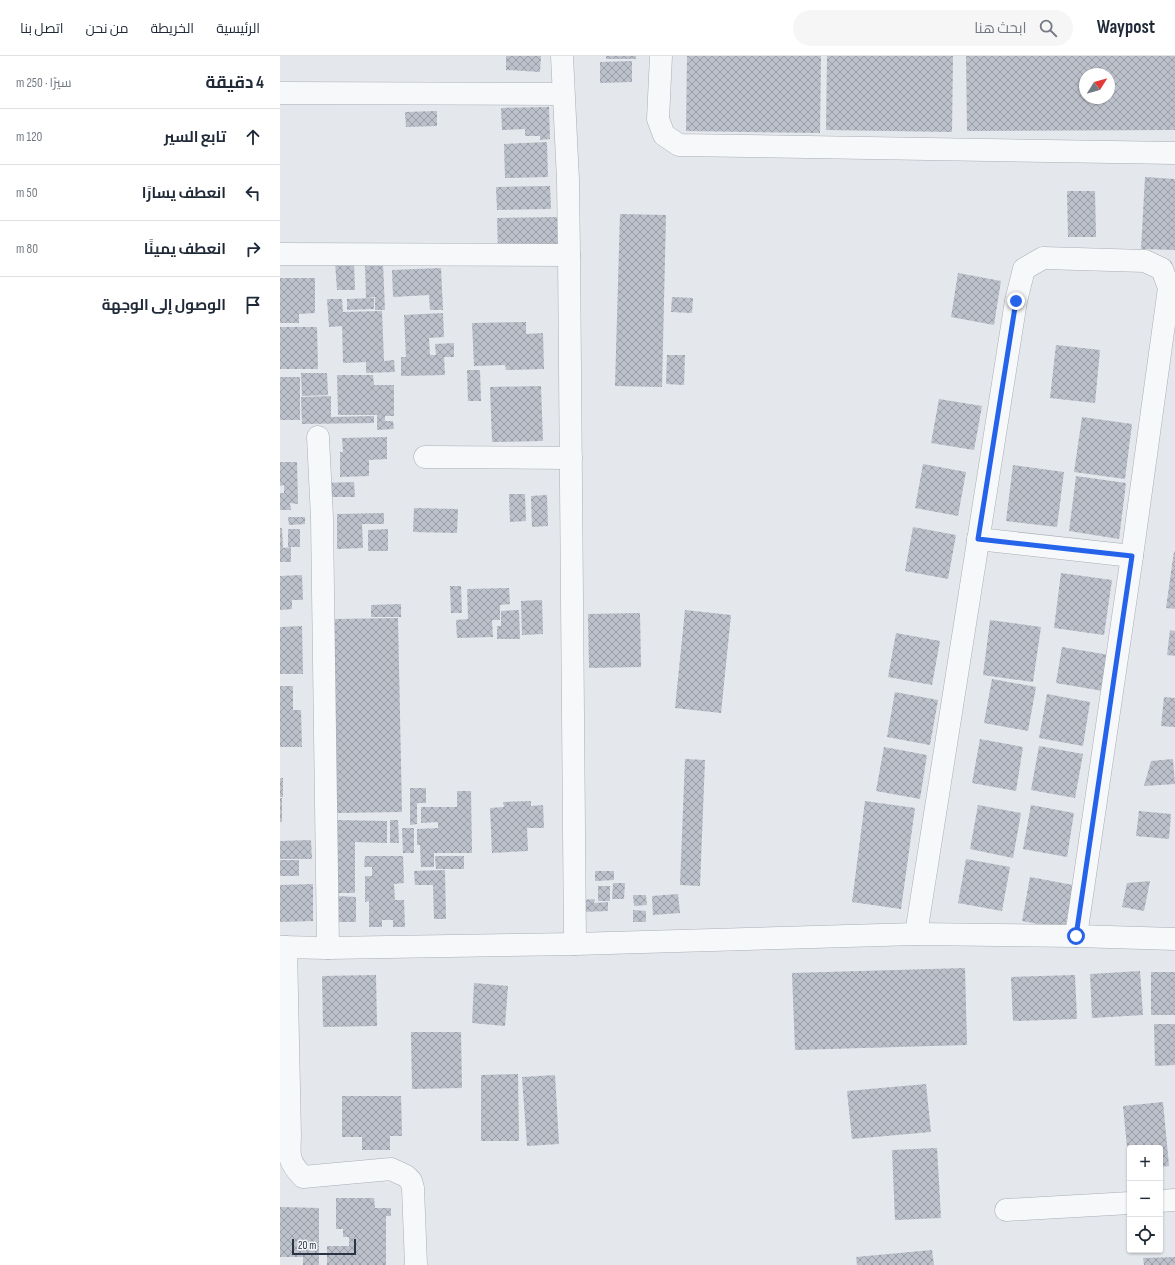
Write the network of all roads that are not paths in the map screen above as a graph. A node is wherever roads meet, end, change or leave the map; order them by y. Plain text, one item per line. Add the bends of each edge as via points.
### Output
1 (562, 56) edge
2 (661, 56) edge
3 (280, 93) edge
4 (563, 94) junction
5 (1175, 153) edge
6 (280, 254) edge
7 (569, 255) junction
8 (318, 436) dead end
9 (425, 456) dead end
10 (571, 458) junction
11 (978, 539) junction
12 (1132, 556) junction
13 (916, 934) junction
14 (1076, 936) junction
15 (1175, 939) edge
16 (575, 944) junction
17 (283, 947) edge
18 (328, 948) junction
19 (1175, 1200) edge
20 (1163, 1201) edge
21 (1127, 1203) edge
22 (1006, 1210) dead end
23 (416, 1265) edge

1 - 4 street
2 - 5 street via 658,119 664,136 679,145
3 - 4 street
4 - 7 street
6 - 7 street
7 - 10 street
8 - 18 street via 322,518
9 - 10 street
10 - 16 street
11 - 12 street
11 - 12 street via 1016,301 1024,269 1043,258 1145,261 1162,269 1169,288
11 - 13 street
12 - 14 street
13 - 14 street
13 - 16 street
14 - 15 street
16 - 18 street
17 - 18 street
17 - 23 street via 289,1154 292,1165 302,1176 392,1169 406,1176 413,1188
19 - 20 street
21 - 22 street

